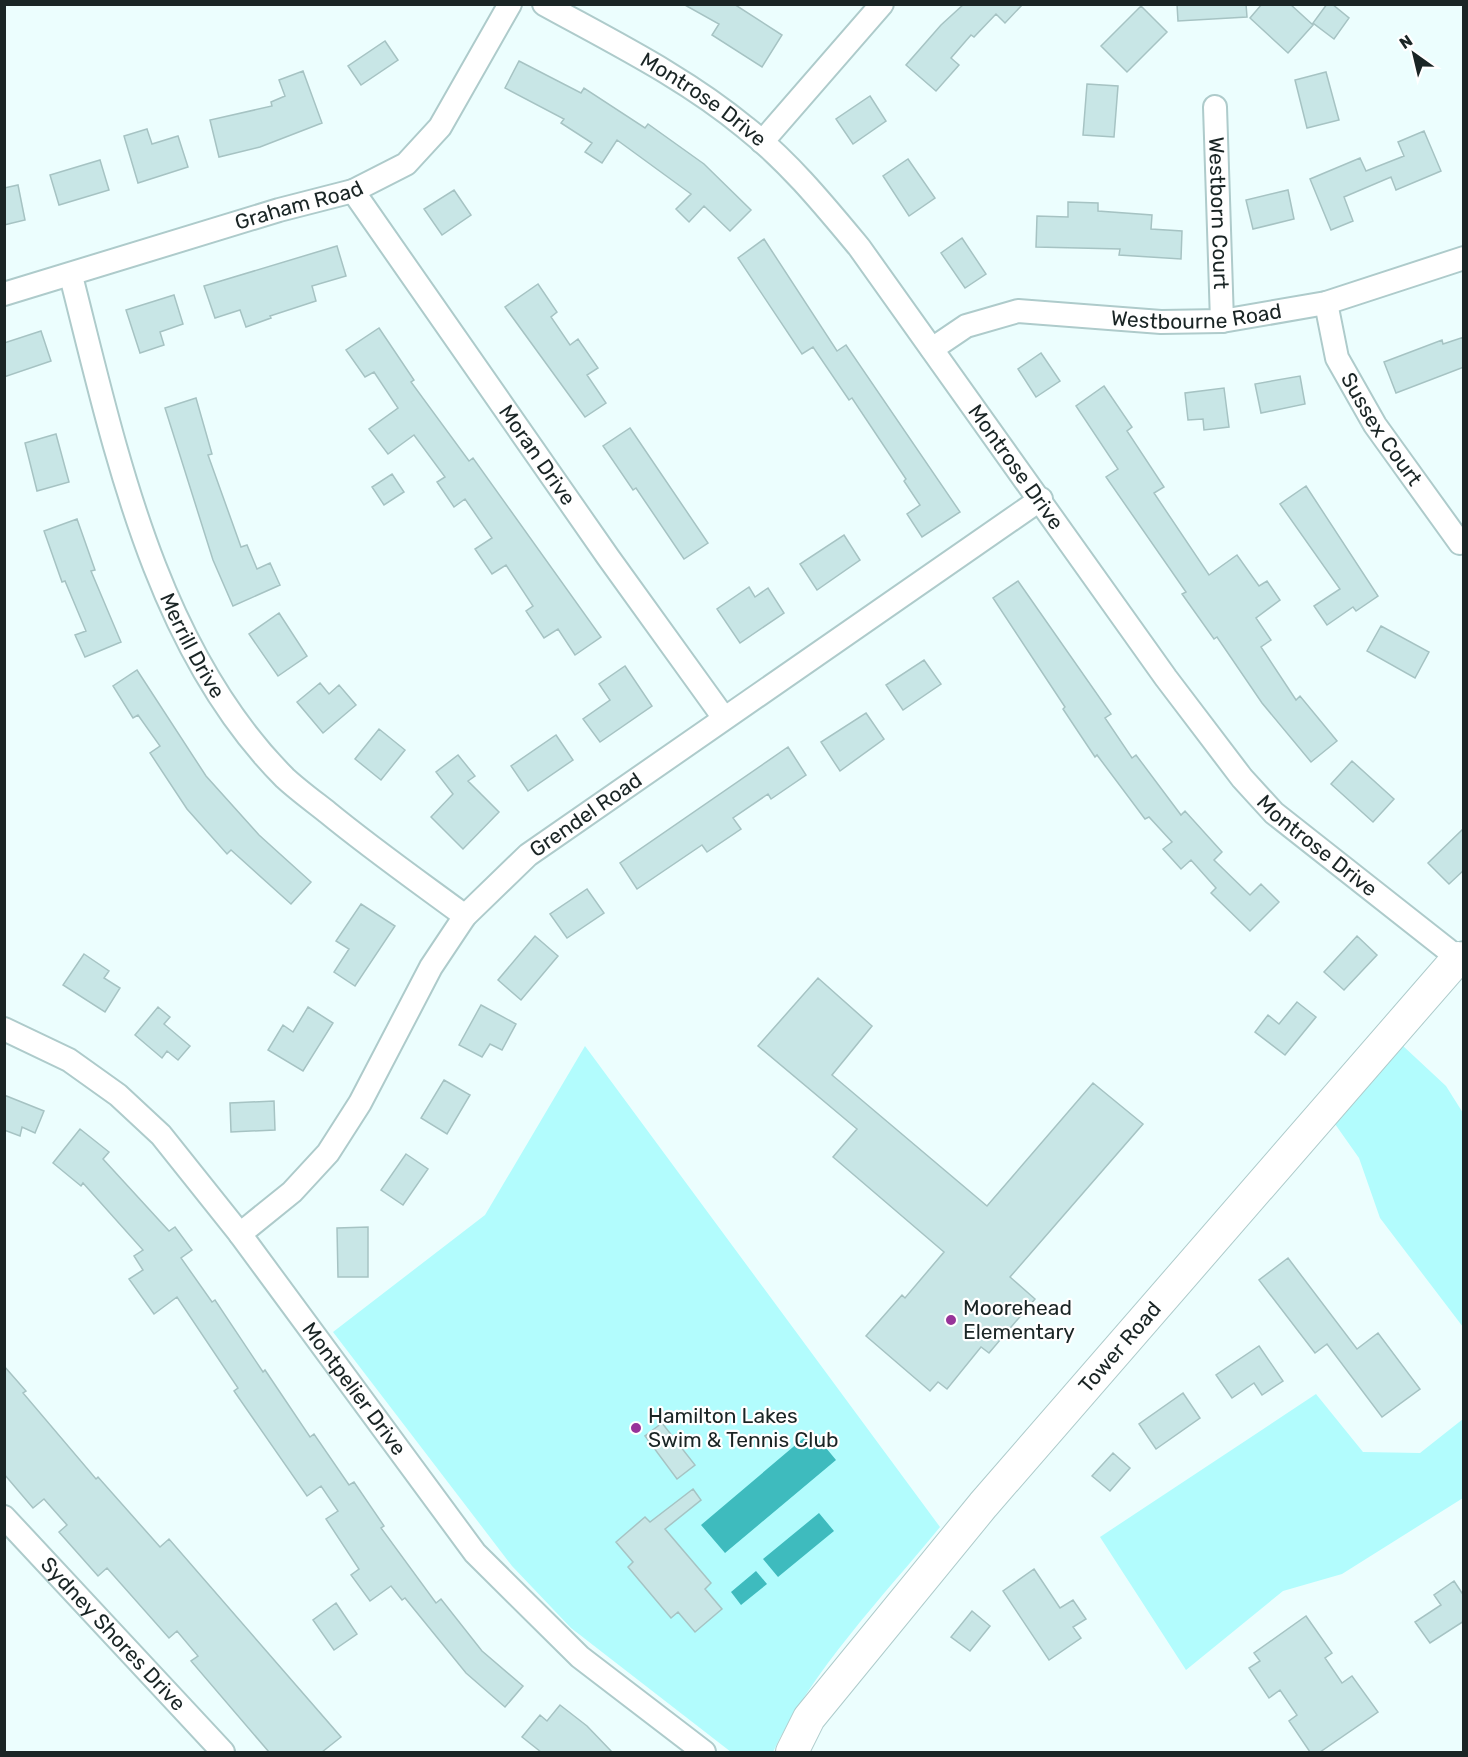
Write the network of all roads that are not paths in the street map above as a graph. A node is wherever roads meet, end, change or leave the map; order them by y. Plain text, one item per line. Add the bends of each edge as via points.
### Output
1 (510, 4) edge
2 (544, 4) edge
3 (882, 4) edge
4 (1215, 107) dead end
5 (762, 142) junction
6 (353, 191) junction
7 (1464, 258) edge
8 (71, 276) junction
9 (4, 294) edge
10 (1326, 303) junction
11 (1222, 321) junction
12 (932, 349) junction
13 (1041, 499) junction
14 (1460, 543) dead end
15 (724, 718) junction
16 (465, 916) junction
17 (1462, 957) edge
18 (4, 1029) edge
19 (240, 1234) junction
20 (4, 1517) edge
21 (223, 1752) edge
22 (704, 1752) edge
23 (792, 1752) edge

1 - 6 street, Graham Road via 440,127 406,164
2 - 5 street, Montrose Drive via 701,95
3 - 5 street
4 - 11 street, Westborn Court
5 - 12 street, Montrose Drive via 813,192 860,247
6 - 8 street, Graham Road via 279,210
6 - 15 street, Moran Drive
7 - 10 street, Westbourne Road
8 - 9 street, Graham Road
8 - 16 street, Merrill Drive via 146,544 177,620 205,674 243,730 286,779
10 - 11 street, Westbourne Road
10 - 14 street, Sussex Court via 1337,358 1375,425
11 - 12 street, Westbourne Road via 1161,322 1018,311 966,326
12 - 13 street, Montrose Drive
13 - 15 street, Grendel Road
13 - 17 street, Montrose Drive via 1166,678 1242,778 1274,813
15 - 16 street, Grendel Road via 528,855
16 - 19 street, Grendel Road via 430,967 360,1103 328,1153 292,1192
17 - 23 street, Tower Road via 983,1505 809,1718
18 - 19 street, Montpelier Drive via 69,1060 117,1095 161,1135
19 - 22 street, Montpelier Drive via 475,1552 580,1657
20 - 21 street, Sydney Shores Drive

